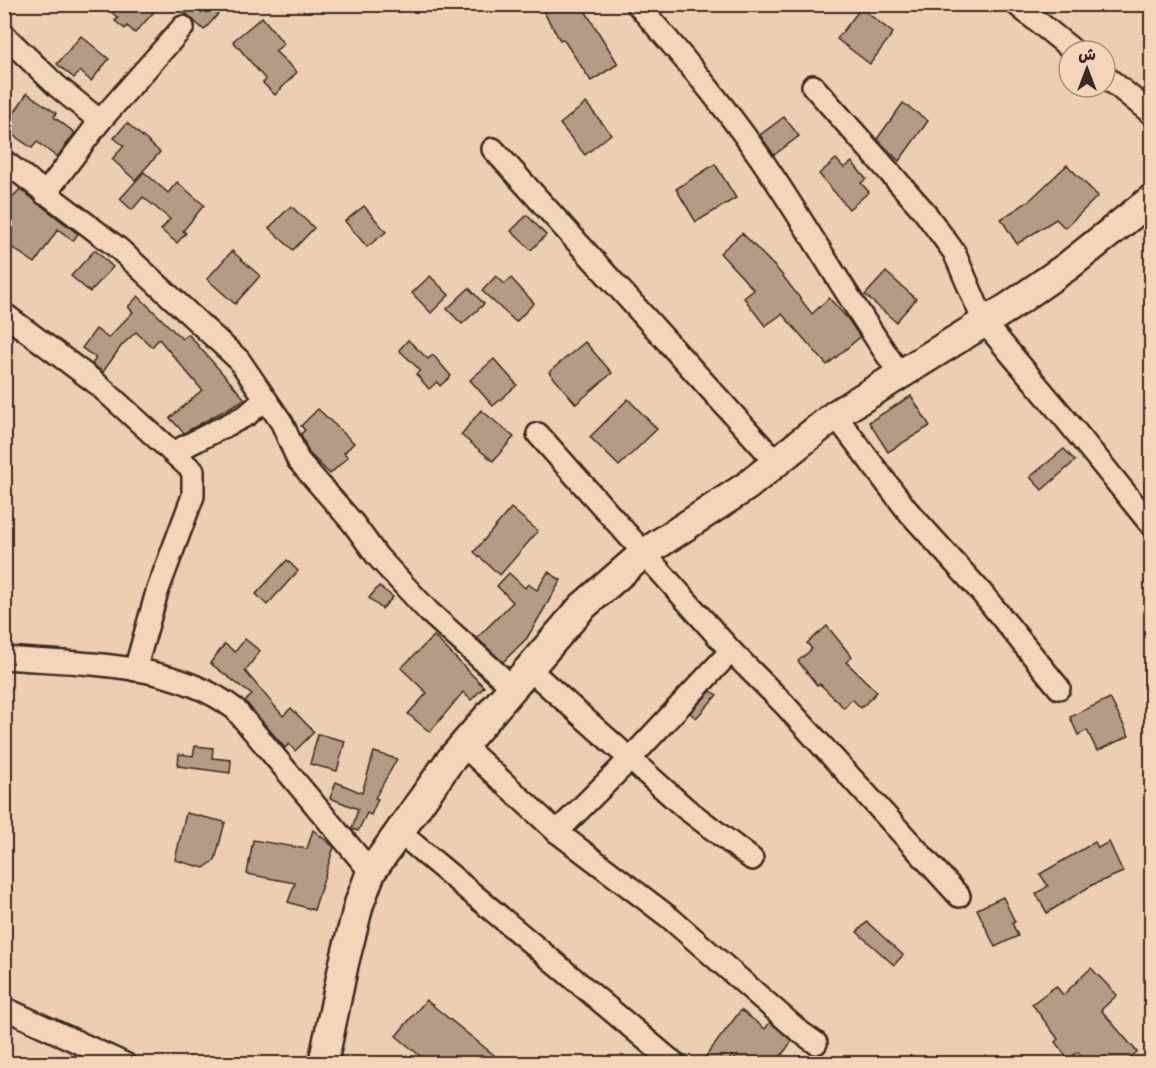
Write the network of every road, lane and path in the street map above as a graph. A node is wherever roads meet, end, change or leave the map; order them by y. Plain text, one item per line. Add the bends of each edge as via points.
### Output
1 (637, 4) edge
2 (1016, 4) edge
3 (183, 27) dead end
4 (4, 35) edge
5 (1059, 39) edge
6 (813, 86) dead end
7 (1117, 86) edge
8 (1152, 114) edge
9 (100, 121) junction
10 (493, 149) dead end
11 (4, 161) edge
12 (45, 194) junction
13 (1152, 199) edge
14 (4, 314) edge
15 (984, 322) junction
16 (900, 374) junction
17 (265, 399) junction
18 (835, 415) junction
19 (538, 434) dead end
20 (174, 452) junction
21 (776, 462) junction
22 (1152, 526) edge
23 (643, 554) junction
24 (731, 651) junction
25 (4, 658) edge
26 (135, 670) junction
27 (520, 677) junction
28 (1059, 688) dead end
29 (463, 745) junction
30 (630, 759) junction
31 (398, 831) junction
32 (557, 832) junction
33 (752, 859) dead end
34 (371, 872) junction
35 (959, 896) dead end
36 (4, 1008) edge
37 (816, 1043) dead end
38 (125, 1064) edge
39 (323, 1064) edge
40 (675, 1064) edge

1 - 16 street via 738,125
2 - 5 street
3 - 9 street
4 - 9 street
6 - 15 street via 923,210 954,252
7 - 8 street
9 - 12 street
10 - 21 street
11 - 12 street
12 - 17 street via 118,248 168,292 239,360
13 - 15 street via 1068,266
14 - 20 street via 94,382
15 - 16 street
15 - 22 street
16 - 18 street
17 - 20 street via 247,415
17 - 27 street via 282,423 298,460 377,556 429,612
18 - 21 street
18 - 28 street via 907,510 981,592
19 - 23 street
20 - 26 street via 193,471 193,496 157,592
21 - 23 street via 747,486
23 - 24 street
23 - 27 street via 582,608
24 - 30 street
24 - 35 street
25 - 26 street
26 - 34 street via 197,685 235,709
27 - 29 street
27 - 30 street
29 - 31 street
29 - 32 street
30 - 32 street
30 - 33 street via 685,808
31 - 34 street
31 - 40 street
32 - 37 street via 670,918
34 - 39 street via 344,963
36 - 38 street

